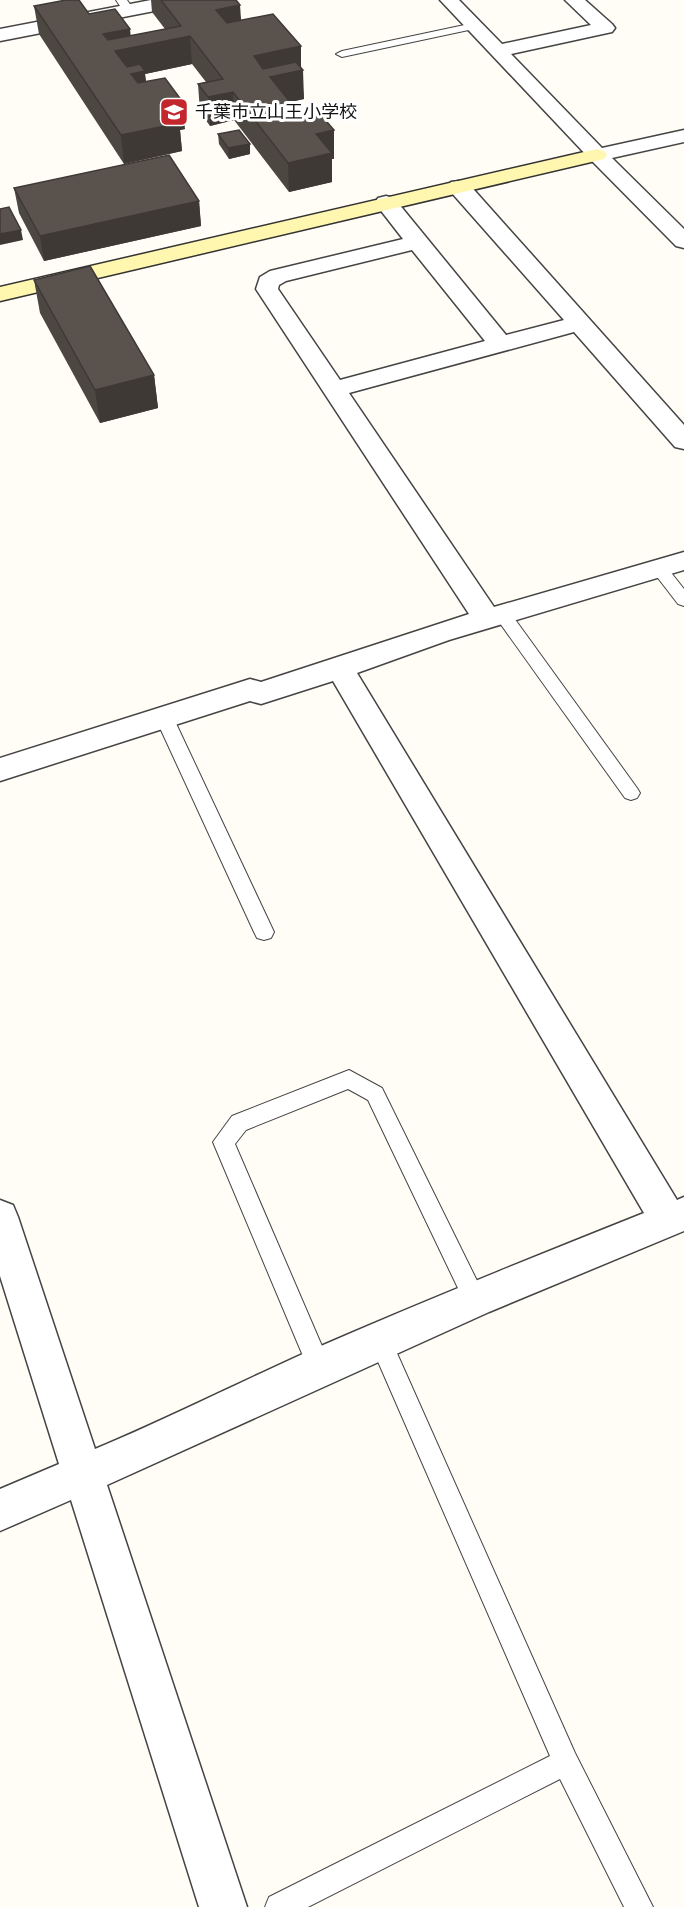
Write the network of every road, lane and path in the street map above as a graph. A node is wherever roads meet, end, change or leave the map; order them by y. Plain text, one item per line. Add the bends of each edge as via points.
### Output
1 (180, 0) edge
2 (449, 0) edge
3 (574, 0) edge
4 (124, 5) edge
5 (474, 26) junction
6 (0, 35) edge
7 (498, 51) junction
8 (342, 54) dead end
9 (684, 136) edge
10 (597, 155) junction
11 (459, 188) junction
12 (386, 203) junction
13 (684, 241) edge
14 (418, 242) junction
15 (0, 294) edge
16 (579, 323) junction
17 (500, 344) junction
18 (334, 389) junction
19 (684, 441) edge
20 (672, 565) edge
21 (684, 600) edge
22 (495, 617) junction
23 (340, 668) junction
24 (164, 717) junction
25 (0, 770) edge
26 (631, 793) dead end
27 (264, 932) dead end
28 (0, 1217) edge
29 (676, 1217) edge
30 (475, 1299) junction
31 (380, 1341) junction
32 (319, 1367) junction
33 (82, 1475) junction
34 (0, 1510) edge
35 (566, 1761) junction
36 (223, 1907) edge
37 (279, 1907) edge
38 (639, 1907) edge

1 - 4 street
2 - 5 street
3 - 7 street via 605,28
4 - 6 street
5 - 7 street
5 - 8 lane
7 - 10 street
9 - 10 street
10 - 11 street
10 - 13 street
11 - 12 street
11 - 16 street
12 - 14 street
12 - 15 street
14 - 17 street
14 - 18 street via 278,276 268,282 267,289
16 - 17 street
16 - 19 street
17 - 18 street
18 - 22 street
20 - 21 lane
20 - 22 street
22 - 23 street
22 - 26 lane
23 - 24 street
23 - 29 street
24 - 25 street
24 - 27 lane
28 - 33 street
29 - 30 street
30 - 31 street
30 - 32 lane via 375,1094 349,1079 239,1123 224,1142
31 - 32 street
31 - 35 lane
32 - 33 street
33 - 34 street
33 - 36 street
35 - 37 lane
35 - 38 lane

